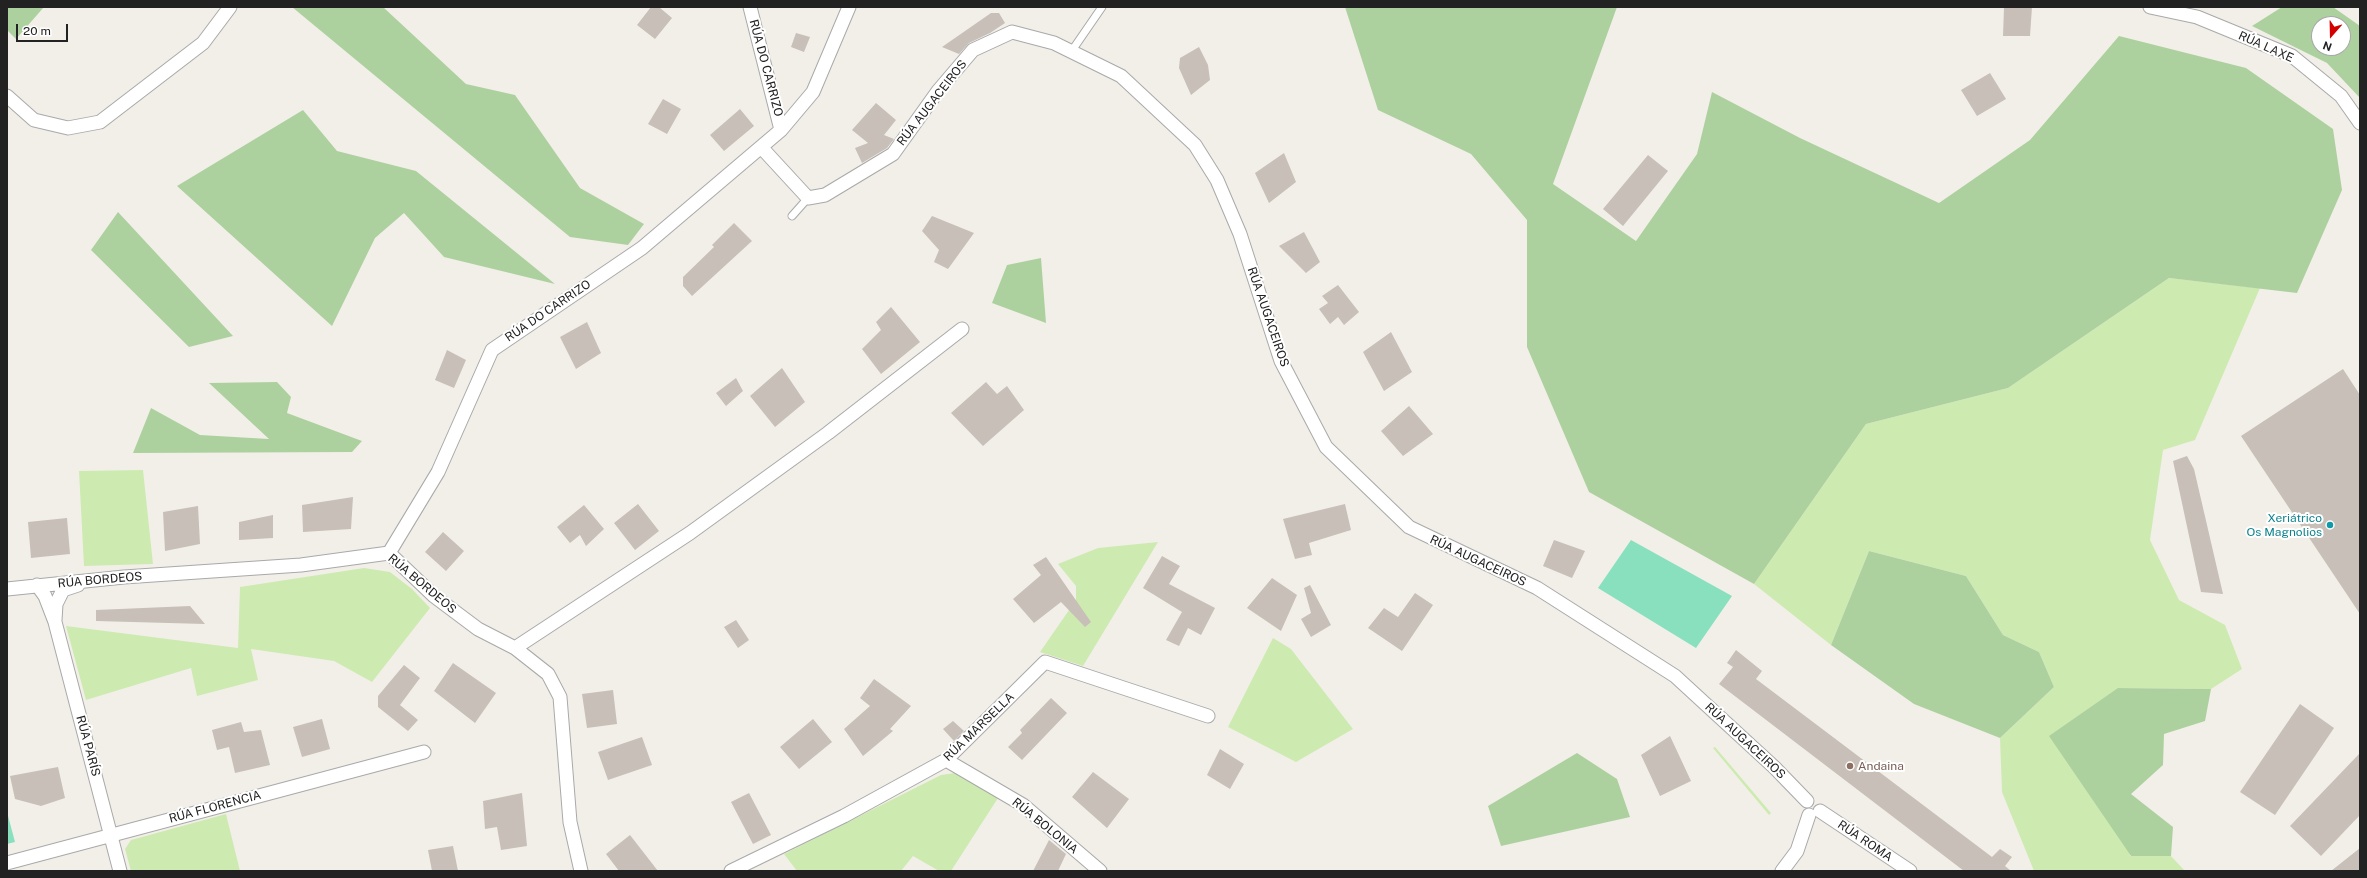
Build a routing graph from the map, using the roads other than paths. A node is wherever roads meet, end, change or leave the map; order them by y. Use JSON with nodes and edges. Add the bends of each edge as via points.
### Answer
{"nodes":[{"id":1,"x":230,"y":7,"type":"edge"},
{"id":2,"x":750,"y":7,"type":"edge"},
{"id":3,"x":849,"y":7,"type":"edge"},
{"id":4,"x":1102,"y":7,"type":"edge"},
{"id":5,"x":2150,"y":7,"type":"edge"},
{"id":6,"x":1071,"y":52,"type":"junction"},
{"id":7,"x":7,"y":96,"type":"edge"},
{"id":8,"x":2360,"y":123,"type":"edge"},
{"id":9,"x":781,"y":130,"type":"junction"},
{"id":10,"x":761,"y":147,"type":"junction"},
{"id":11,"x":808,"y":198,"type":"junction"},
{"id":12,"x":792,"y":216,"type":"dead end"},
{"id":13,"x":962,"y":329,"type":"dead end"},
{"id":14,"x":389,"y":553,"type":"junction"},
{"id":15,"x":91,"y":580,"type":"junction"},
{"id":16,"x":37,"y":585,"type":"junction"},
{"id":17,"x":7,"y":589,"type":"edge"},
{"id":18,"x":55,"y":622,"type":"junction"},
{"id":19,"x":515,"y":648,"type":"junction"},
{"id":20,"x":1208,"y":716,"type":"dead end"},
{"id":21,"x":424,"y":752,"type":"dead end"},
{"id":22,"x":946,"y":760,"type":"junction"},
{"id":23,"x":1815,"y":813,"type":"junction"},
{"id":24,"x":111,"y":834,"type":"junction"},
{"id":25,"x":7,"y":863,"type":"edge"},
{"id":26,"x":120,"y":871,"type":"edge"},
{"id":27,"x":581,"y":871,"type":"edge"},
{"id":28,"x":731,"y":871,"type":"edge"},
{"id":29,"x":1100,"y":871,"type":"edge"},
{"id":30,"x":1782,"y":871,"type":"edge"},
{"id":31,"x":1910,"y":871,"type":"edge"}],
"edges":[{"from":1,"to":7,"type":"street","via":[[203,43],[100,122],[68,128],[34,120]]},
{"from":2,"to":9,"type":"street","name":"RÚA DO CARRIZO"},
{"from":3,"to":9,"type":"street","name":"RÚA DO CARRIZO","via":[[813,92]]},
{"from":4,"to":6,"type":"lane"},
{"from":5,"to":8,"type":"street","name":"RÚA LAXE","via":[[2197,17],[2292,56],[2341,96]]},
{"from":6,"to":11,"type":"street","name":"RÚA AUGACEIROS","via":[[1054,43],[1012,32],[973,50],[938,90],[892,154],[825,195]]},
{"from":6,"to":23,"type":"street","name":"RÚA AUGACEIROS","via":[[1121,76],[1195,145],[1217,180],[1240,234],[1281,361],[1326,447],[1409,528],[1537,588],[1675,676],[1807,801],[1804,809]]},
{"from":9,"to":10,"type":"street","name":"RÚA DO CARRIZO"},
{"from":10,"to":11,"type":"street"},
{"from":10,"to":14,"type":"street","name":"RÚA DO CARRIZO","via":[[642,248],[492,350],[438,472]]},
{"from":11,"to":12,"type":"lane"},
{"from":13,"to":19,"type":"street","via":[[828,433],[690,533]]},
{"from":14,"to":15,"type":"street","name":"RÚA BORDEOS","via":[[301,566]]},
{"from":14,"to":19,"type":"street","name":"RÚA BORDEOS","via":[[434,596],[478,630]]},
{"from":15,"to":16,"type":"street","name":"RÚA BORDEOS"},
{"from":15,"to":18,"type":"street","name":"RÚA PARÍS","via":[[63,590],[56,604]]},
{"from":16,"to":17,"type":"street","name":"RÚA BORDEOS"},
{"from":16,"to":18,"type":"street","name":"RÚA PARÍS","via":[[45,596]]},
{"from":18,"to":24,"type":"street","name":"RÚA PARÍS"},
{"from":19,"to":27,"type":"street","name":"RÚA BORDEOS","via":[[548,674],[560,698],[570,822]]},
{"from":20,"to":22,"type":"street","name":"RÚA MARSELLA","via":[[1045,662]]},
{"from":21,"to":24,"type":"street","name":"RÚA FLORENCIA"},
{"from":22,"to":28,"type":"street","name":"RÚA MARSELLA","via":[[844,816]]},
{"from":22,"to":29,"type":"street","name":"RÚA BOLONIA","via":[[1023,806]]},
{"from":23,"to":30,"type":"street","via":[[1797,851]]},
{"from":23,"to":31,"type":"street","name":"RÚA ROMA"},
{"from":24,"to":25,"type":"street","name":"RÚA FLORENCIA"},
{"from":24,"to":26,"type":"street","name":"RÚA PARÍS"}]}
